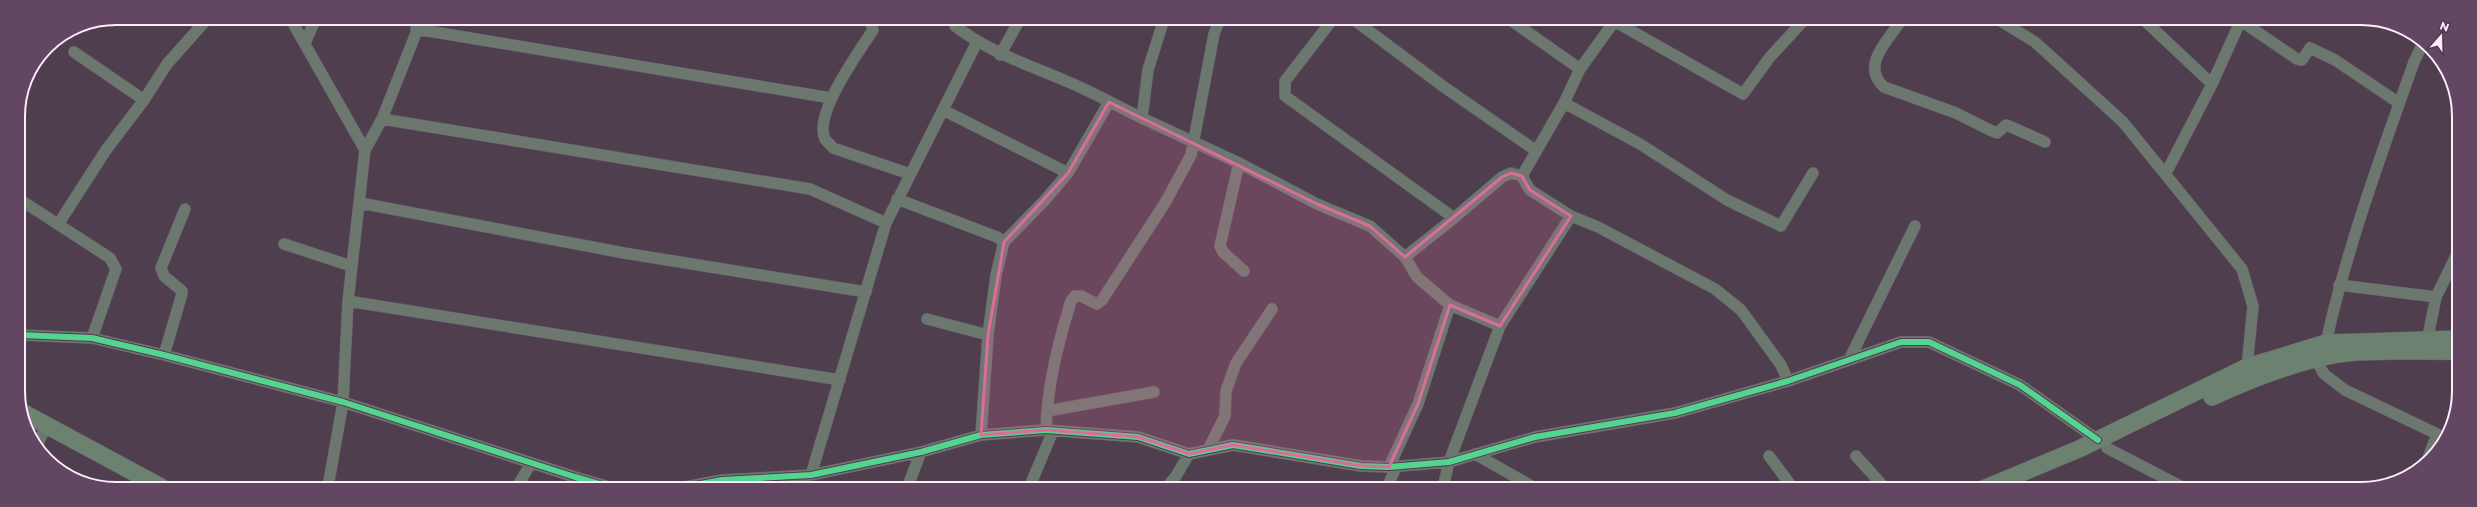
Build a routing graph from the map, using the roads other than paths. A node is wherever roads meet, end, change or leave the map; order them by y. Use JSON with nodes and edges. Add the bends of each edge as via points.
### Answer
{"nodes":[{"id":1,"x":202,"y":25,"type":"edge"},
{"id":2,"x":294,"y":25,"type":"edge"},
{"id":3,"x":313,"y":25,"type":"edge"},
{"id":4,"x":418,"y":25,"type":"edge"},
{"id":5,"x":872,"y":25,"type":"edge"},
{"id":6,"x":1017,"y":25,"type":"edge"},
{"id":7,"x":1162,"y":25,"type":"edge"},
{"id":8,"x":1218,"y":25,"type":"edge"},
{"id":9,"x":1328,"y":25,"type":"edge"},
{"id":10,"x":1361,"y":25,"type":"edge"},
{"id":11,"x":1518,"y":25,"type":"edge"},
{"id":12,"x":1611,"y":25,"type":"edge"},
{"id":13,"x":1624,"y":25,"type":"edge"},
{"id":14,"x":1799,"y":25,"type":"edge"},
{"id":15,"x":1898,"y":25,"type":"edge"},
{"id":16,"x":2007,"y":25,"type":"edge"},
{"id":17,"x":2149,"y":25,"type":"edge"},
{"id":18,"x":2239,"y":25,"type":"edge"},
{"id":19,"x":2248,"y":25,"type":"edge"},
{"id":20,"x":954,"y":26,"type":"dead end"},
{"id":21,"x":416,"y":29,"type":"junction"},
{"id":22,"x":977,"y":42,"type":"junction"},
{"id":23,"x":305,"y":43,"type":"junction"},
{"id":24,"x":2421,"y":48,"type":"edge"},
{"id":25,"x":74,"y":52,"type":"dead end"},
{"id":26,"x":1000,"y":55,"type":"junction"},
{"id":27,"x":1580,"y":69,"type":"junction"},
{"id":28,"x":2212,"y":84,"type":"junction"},
{"id":29,"x":831,"y":98,"type":"junction"},
{"id":30,"x":144,"y":100,"type":"junction"},
{"id":31,"x":1109,"y":102,"type":"junction"},
{"id":32,"x":1564,"y":103,"type":"junction"},
{"id":33,"x":2399,"y":104,"type":"junction"},
{"id":34,"x":943,"y":110,"type":"junction"},
{"id":35,"x":1142,"y":118,"type":"junction"},
{"id":36,"x":382,"y":119,"type":"junction"},
{"id":37,"x":1194,"y":142,"type":"junction"},
{"id":38,"x":2045,"y":142,"type":"dead end"},
{"id":39,"x":365,"y":150,"type":"junction"},
{"id":40,"x":1535,"y":150,"type":"junction"},
{"id":41,"x":1239,"y":163,"type":"junction"},
{"id":42,"x":1813,"y":172,"type":"dead end"},
{"id":43,"x":1068,"y":173,"type":"junction"},
{"id":44,"x":2166,"y":173,"type":"junction"},
{"id":45,"x":910,"y":174,"type":"junction"},
{"id":46,"x":1522,"y":176,"type":"junction"},
{"id":47,"x":897,"y":199,"type":"junction"},
{"id":48,"x":25,"y":203,"type":"edge"},
{"id":49,"x":360,"y":203,"type":"junction"},
{"id":50,"x":184,"y":209,"type":"dead end"},
{"id":51,"x":1571,"y":216,"type":"junction"},
{"id":52,"x":1454,"y":218,"type":"junction"},
{"id":53,"x":59,"y":223,"type":"junction"},
{"id":54,"x":886,"y":223,"type":"junction"},
{"id":55,"x":1915,"y":226,"type":"dead end"},
{"id":56,"x":1004,"y":242,"type":"junction"},
{"id":57,"x":284,"y":244,"type":"dead end"},
{"id":58,"x":1405,"y":257,"type":"junction"},
{"id":59,"x":2452,"y":264,"type":"edge"},
{"id":60,"x":351,"y":266,"type":"junction"},
{"id":61,"x":1244,"y":271,"type":"dead end"},
{"id":62,"x":2339,"y":284,"type":"junction"},
{"id":63,"x":866,"y":292,"type":"junction"},
{"id":64,"x":2436,"y":297,"type":"junction"},
{"id":65,"x":348,"y":301,"type":"junction"},
{"id":66,"x":1450,"y":305,"type":"junction"},
{"id":67,"x":1272,"y":309,"type":"dead end"},
{"id":68,"x":927,"y":318,"type":"dead end"},
{"id":69,"x":1500,"y":326,"type":"junction"},
{"id":70,"x":25,"y":335,"type":"edge"},
{"id":71,"x":988,"y":335,"type":"junction"},
{"id":72,"x":92,"y":338,"type":"junction"},
{"id":73,"x":2452,"y":340,"type":"edge"},
{"id":74,"x":2326,"y":343,"type":"junction"},
{"id":75,"x":2426,"y":346,"type":"junction"},
{"id":76,"x":2452,"y":351,"type":"edge"},
{"id":77,"x":164,"y":355,"type":"junction"},
{"id":78,"x":1849,"y":360,"type":"junction"},
{"id":79,"x":2316,"y":360,"type":"junction"},
{"id":80,"x":2246,"y":367,"type":"junction"},
{"id":81,"x":840,"y":380,"type":"junction"},
{"id":82,"x":1788,"y":381,"type":"junction"},
{"id":83,"x":1154,"y":392,"type":"dead end"},
{"id":84,"x":344,"y":402,"type":"junction"},
{"id":85,"x":1047,"y":411,"type":"junction"},
{"id":86,"x":29,"y":416,"type":"edge"},
{"id":87,"x":1050,"y":430,"type":"junction"},
{"id":88,"x":981,"y":435,"type":"junction"},
{"id":89,"x":40,"y":438,"type":"edge"},
{"id":90,"x":2103,"y":444,"type":"junction"},
{"id":91,"x":2432,"y":447,"type":"edge"},
{"id":92,"x":1208,"y":450,"type":"junction"},
{"id":93,"x":921,"y":452,"type":"junction"},
{"id":94,"x":1189,"y":454,"type":"junction"},
{"id":95,"x":1475,"y":454,"type":"junction"},
{"id":96,"x":1769,"y":456,"type":"dead end"},
{"id":97,"x":1856,"y":456,"type":"dead end"},
{"id":98,"x":1449,"y":462,"type":"junction"},
{"id":99,"x":531,"y":463,"type":"junction"},
{"id":100,"x":1392,"y":467,"type":"junction"},
{"id":101,"x":811,"y":475,"type":"junction"},
{"id":102,"x":132,"y":482,"type":"edge"},
{"id":103,"x":152,"y":482,"type":"edge"},
{"id":104,"x":329,"y":482,"type":"edge"},
{"id":105,"x":520,"y":482,"type":"edge"},
{"id":106,"x":572,"y":482,"type":"edge"},
{"id":107,"x":712,"y":482,"type":"edge"},
{"id":108,"x":909,"y":482,"type":"edge"},
{"id":109,"x":1031,"y":482,"type":"edge"},
{"id":110,"x":1171,"y":482,"type":"edge"},
{"id":111,"x":1389,"y":482,"type":"edge"},
{"id":112,"x":1444,"y":482,"type":"edge"},
{"id":113,"x":1524,"y":482,"type":"edge"},
{"id":114,"x":1788,"y":482,"type":"edge"},
{"id":115,"x":1880,"y":482,"type":"edge"},
{"id":116,"x":2002,"y":482,"type":"edge"},
{"id":117,"x":2024,"y":482,"type":"edge"},
{"id":118,"x":2173,"y":482,"type":"edge"}],
"edges":[{"from":1,"to":30,"type":"street","via":[[167,64]]},
{"from":2,"to":23,"type":"street"},
{"from":3,"to":23,"type":"street"},
{"from":4,"to":21,"type":"street"},
{"from":5,"to":29,"type":"street","via":[[873,30]]},
{"from":6,"to":26,"type":"street"},
{"from":7,"to":35,"type":"street","via":[[1148,70]]},
{"from":8,"to":37,"type":"street"},
{"from":9,"to":52,"type":"street","via":[[1285,81],[1285,96]]},
{"from":10,"to":40,"type":"street"},
{"from":11,"to":27,"type":"street"},
{"from":12,"to":27,"type":"street"},
{"from":13,"to":14,"type":"street","via":[[1743,94],[1770,57]]},
{"from":15,"to":38,"type":"street","via":[[1876,57],[1873,69],[1875,79],[1884,87],[1956,113],[1997,133],[2006,125]]},
{"from":16,"to":44,"type":"street","via":[[2035,42],[2123,122]]},
{"from":17,"to":28,"type":"street"},
{"from":18,"to":28,"type":"street"},
{"from":19,"to":33,"type":"street","via":[[2297,59],[2302,60],[2310,48],[2335,60]]},
{"from":20,"to":22,"type":"street"},
{"from":21,"to":29,"type":"street"},
{"from":21,"to":36,"type":"street"},
{"from":22,"to":26,"type":"street"},
{"from":22,"to":34,"type":"street"},
{"from":23,"to":39,"type":"street"},
{"from":24,"to":33,"type":"street"},
{"from":25,"to":30,"type":"street"},
{"from":26,"to":31,"type":"street","via":[[1074,84]]},
{"from":27,"to":32,"type":"street"},
{"from":28,"to":44,"type":"street"},
{"from":29,"to":45,"type":"street","via":[[823,129],[825,139],[834,148]]},
{"from":30,"to":53,"type":"street","via":[[106,150]]},
{"from":31,"to":35,"type":"street"},
{"from":31,"to":43,"type":"street"},
{"from":32,"to":40,"type":"street"},
{"from":32,"to":42,"type":"street","via":[[1640,144],[1727,200],[1780,226]]},
{"from":33,"to":62,"type":"street","via":[[2363,205]]},
{"from":34,"to":43,"type":"street"},
{"from":34,"to":45,"type":"street"},
{"from":35,"to":37,"type":"street"},
{"from":36,"to":39,"type":"street"},
{"from":36,"to":54,"type":"street","via":[[810,189]]},
{"from":37,"to":41,"type":"street"},
{"from":37,"to":85,"type":"street","via":[[1191,155],[1165,203],[1102,300],[1097,304],[1081,296],[1075,296],[1072,301],[1056,351]]},
{"from":39,"to":49,"type":"street"},
{"from":40,"to":46,"type":"street"},
{"from":41,"to":58,"type":"street","via":[[1317,204],[1370,226]]},
{"from":41,"to":61,"type":"street","via":[[1220,246]]},
{"from":43,"to":56,"type":"street"},
{"from":44,"to":80,"type":"street","via":[[2242,269],[2253,306]]},
{"from":45,"to":47,"type":"street"},
{"from":46,"to":51,"type":"street","via":[[1530,190]]},
{"from":46,"to":52,"type":"street","via":[[1511,173],[1502,177]]},
{"from":47,"to":54,"type":"street"},
{"from":47,"to":56,"type":"street","via":[[997,237]]},
{"from":48,"to":53,"type":"street"},
{"from":49,"to":60,"type":"street"},
{"from":49,"to":63,"type":"street","via":[[624,253]]},
{"from":50,"to":77,"type":"street","via":[[161,268],[164,276],[182,290]]},
{"from":51,"to":69,"type":"street"},
{"from":51,"to":82,"type":"street","via":[[1604,230],[1715,289],[1741,310],[1781,365]]},
{"from":52,"to":58,"type":"street"},
{"from":53,"to":72,"type":"street","via":[[116,264]]},
{"from":54,"to":63,"type":"street"},
{"from":55,"to":78,"type":"street"},
{"from":56,"to":71,"type":"street","via":[[996,275]]},
{"from":57,"to":60,"type":"street"},
{"from":58,"to":66,"type":"street","via":[[1417,277]]},
{"from":59,"to":64,"type":"street"},
{"from":60,"to":65,"type":"street"},
{"from":62,"to":64,"type":"street"},
{"from":62,"to":74,"type":"street"},
{"from":63,"to":81,"type":"street"},
{"from":64,"to":75,"type":"street"},
{"from":65,"to":81,"type":"street"},
{"from":65,"to":84,"type":"street"},
{"from":66,"to":69,"type":"street"},
{"from":66,"to":100,"type":"street","via":[[1418,404]]},
{"from":67,"to":92,"type":"street","via":[[1236,363],[1226,391],[1225,416]]},
{"from":68,"to":71,"type":"street"},
{"from":69,"to":98,"type":"street"},
{"from":70,"to":72,"type":"street"},
{"from":71,"to":88,"type":"street"},
{"from":72,"to":77,"type":"street"},
{"from":73,"to":75,"type":"main road"},
{"from":74,"to":75,"type":"main road"},
{"from":74,"to":80,"type":"main road"},
{"from":75,"to":76,"type":"main road"},
{"from":75,"to":79,"type":"main road","via":[[2339,354]]},
{"from":77,"to":84,"type":"street"},
{"from":78,"to":82,"type":"street"},
{"from":78,"to":90,"type":"street","via":[[1901,342],[1929,342],[2020,385]]},
{"from":79,"to":90,"type":"main road","via":[[2254,377]]},
{"from":79,"to":91,"type":"street","via":[[2324,374],[2345,390],[2437,434]]},
{"from":80,"to":90,"type":"main road"},
{"from":81,"to":101,"type":"street"},
{"from":82,"to":95,"type":"street","via":[[1675,413],[1535,437]]},
{"from":83,"to":85,"type":"street"},
{"from":84,"to":99,"type":"street"},
{"from":84,"to":104,"type":"street"},
{"from":85,"to":87,"type":"street"},
{"from":86,"to":103,"type":"main road"},
{"from":87,"to":88,"type":"street"},
{"from":87,"to":94,"type":"street","via":[[1138,437]]},
{"from":87,"to":109,"type":"street"},
{"from":88,"to":93,"type":"street"},
{"from":89,"to":102,"type":"main road"},
{"from":90,"to":116,"type":"main road"},
{"from":90,"to":117,"type":"main road"},
{"from":90,"to":118,"type":"street"},
{"from":92,"to":94,"type":"street"},
{"from":92,"to":100,"type":"street","via":[[1233,444],[1361,466]]},
{"from":93,"to":101,"type":"street"},
{"from":93,"to":108,"type":"street"},
{"from":94,"to":110,"type":"street"},
{"from":95,"to":98,"type":"street"},
{"from":95,"to":113,"type":"street"},
{"from":96,"to":114,"type":"street"},
{"from":97,"to":115,"type":"street"},
{"from":98,"to":100,"type":"street"},
{"from":98,"to":112,"type":"street"},
{"from":99,"to":105,"type":"street"},
{"from":99,"to":106,"type":"street"},
{"from":100,"to":111,"type":"street"},
{"from":101,"to":107,"type":"street"}]}
